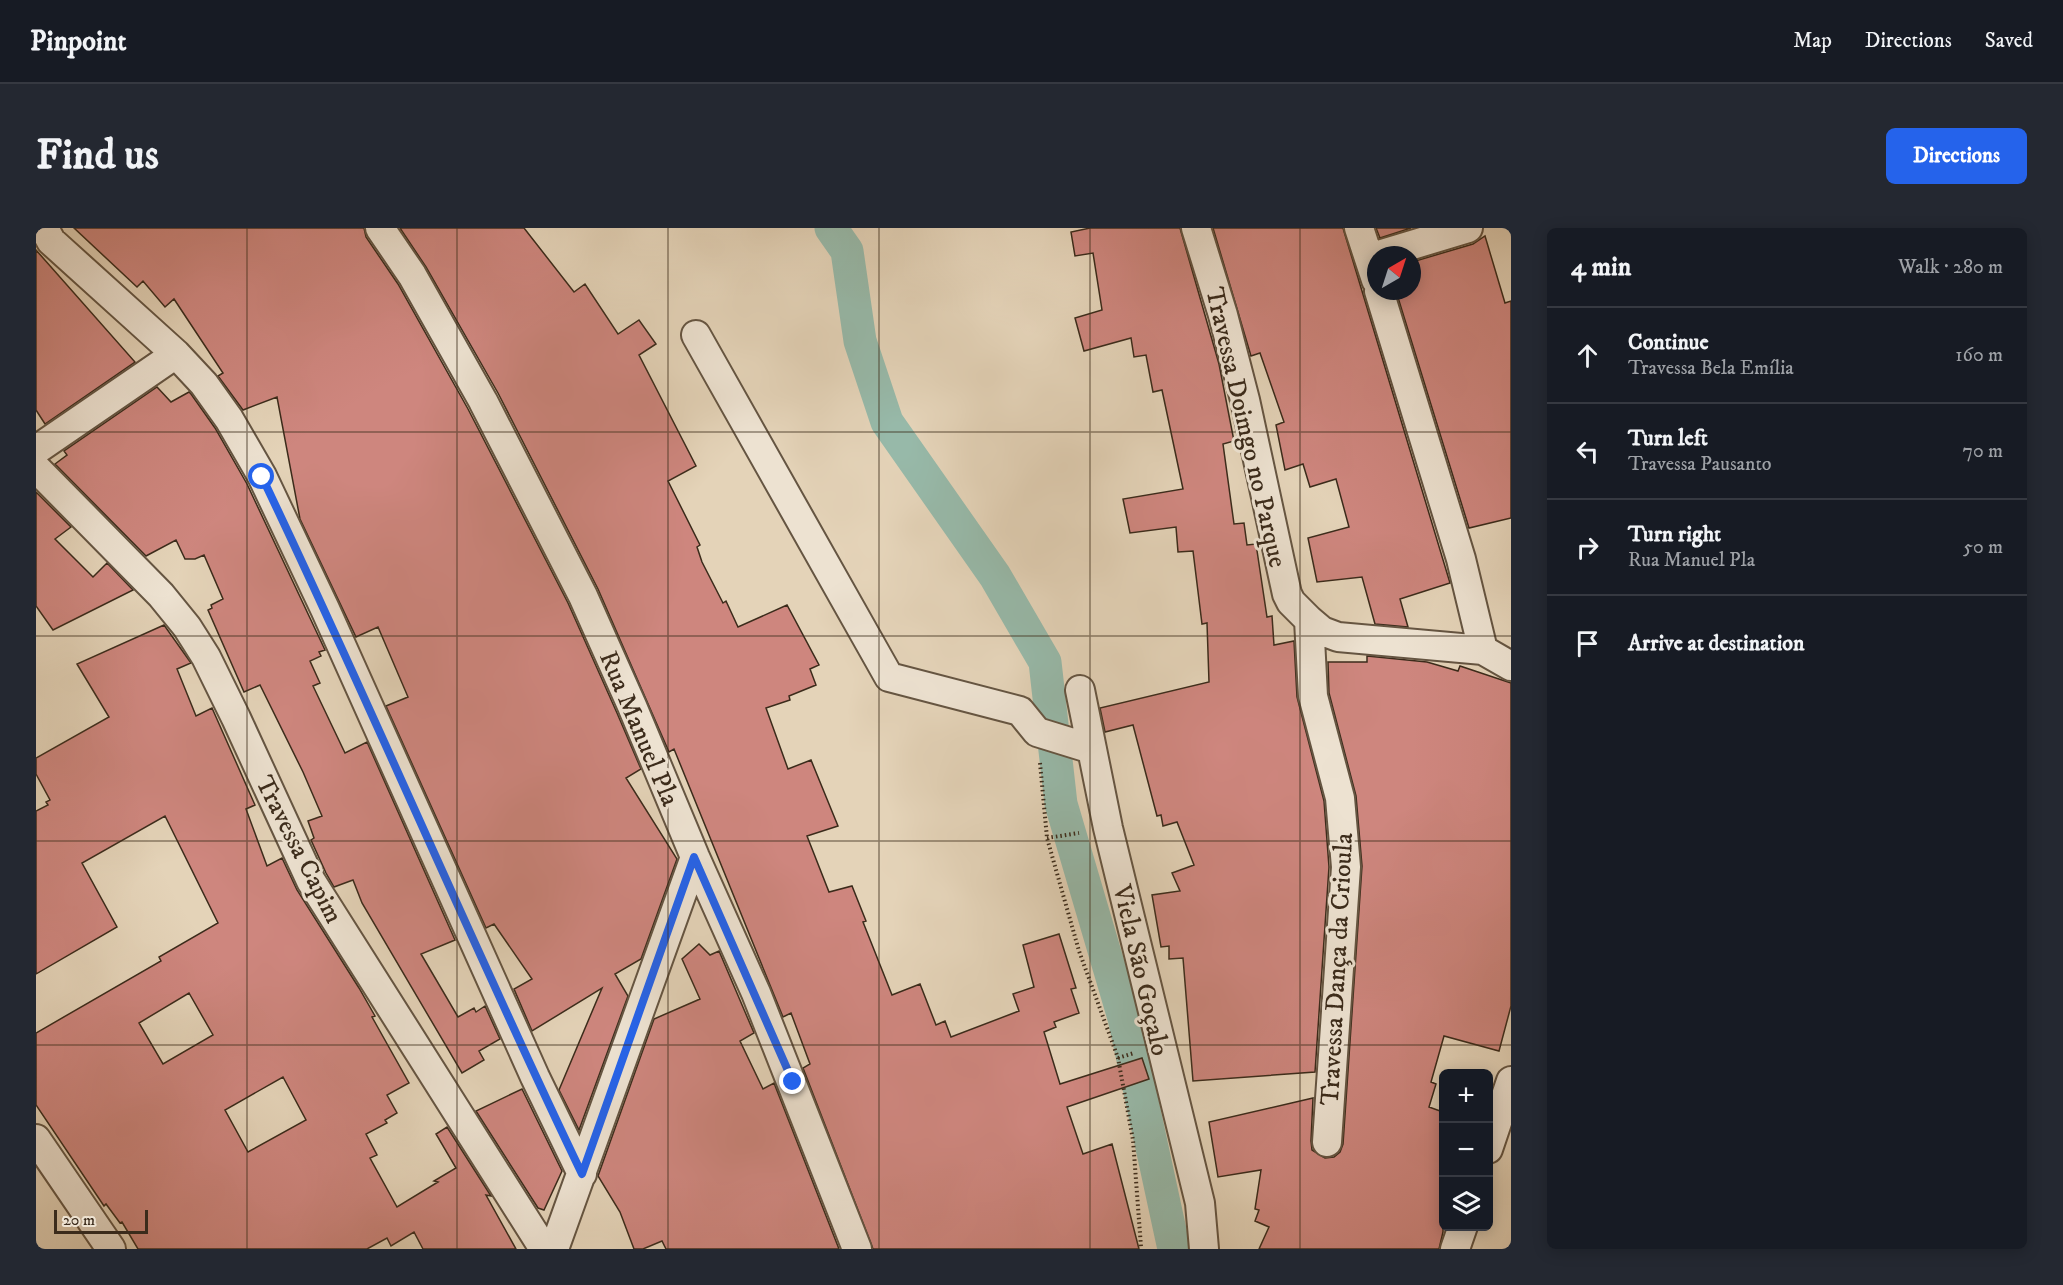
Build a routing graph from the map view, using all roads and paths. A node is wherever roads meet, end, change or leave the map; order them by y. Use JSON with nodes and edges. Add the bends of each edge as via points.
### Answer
{"nodes":[{"id":1,"x":44,"y":228,"type":"edge"},
{"id":2,"x":380,"y":228,"type":"edge"},
{"id":3,"x":1196,"y":228,"type":"edge"},
{"id":4,"x":1359,"y":228,"type":"edge"},
{"id":5,"x":1468,"y":228,"type":"edge"},
{"id":6,"x":1367,"y":246,"type":"edge"},
{"id":7,"x":1420,"y":246,"type":"edge"},
{"id":8,"x":1382,"y":300,"type":"edge"},
{"id":9,"x":696,"y":335,"type":"dead end"},
{"id":10,"x":176,"y":354,"type":"junction"},
{"id":11,"x":36,"y":450,"type":"edge"},
{"id":12,"x":36,"y":468,"type":"edge"},
{"id":13,"x":1309,"y":620,"type":"junction"},
{"id":14,"x":1483,"y":650,"type":"junction"},
{"id":15,"x":1511,"y":666,"type":"edge"},
{"id":16,"x":1080,"y":690,"type":"dead end"},
{"id":17,"x":1040,"y":733,"type":"junction"},
{"id":18,"x":1088,"y":748,"type":"junction"},
{"id":19,"x":1055,"y":837,"type":"dead end"},
{"id":20,"x":1047,"y":838,"type":"junction"},
{"id":21,"x":694,"y":857,"type":"junction"},
{"id":22,"x":1124,"y":1056,"type":"dead end"},
{"id":23,"x":1118,"y":1058,"type":"junction"},
{"id":24,"x":1511,"y":1081,"type":"edge"},
{"id":25,"x":1493,"y":1134,"type":"edge"},
{"id":26,"x":36,"y":1139,"type":"edge"},
{"id":27,"x":1327,"y":1142,"type":"dead end"},
{"id":28,"x":582,"y":1174,"type":"junction"},
{"id":29,"x":1462,"y":1231,"type":"edge"},
{"id":30,"x":1141,"y":1247,"type":"dead end"},
{"id":31,"x":111,"y":1249,"type":"edge"},
{"id":32,"x":544,"y":1249,"type":"edge"},
{"id":33,"x":555,"y":1249,"type":"edge"},
{"id":34,"x":857,"y":1249,"type":"edge"},
{"id":35,"x":1204,"y":1249,"type":"edge"},
{"id":36,"x":1455,"y":1249,"type":"edge"}],
"edges":[{"from":1,"to":10,"type":"street","via":[[51,241]]},
{"from":2,"to":21,"type":"street","name":"Rua Manuel Pla","via":[[412,275],[483,401],[583,596]]},
{"from":3,"to":13,"type":"street","name":"Travessa Doimgo no Parque","via":[[1245,400],[1287,594]]},
{"from":4,"to":6,"type":"street"},
{"from":5,"to":7,"type":"street"},
{"from":8,"to":14,"type":"street","via":[[1464,569]]},
{"from":9,"to":17,"type":"street","via":[[889,677],[1020,711]]},
{"from":10,"to":11,"type":"street"},
{"from":10,"to":28,"type":"street","via":[[217,401],[262,477],[326,609]]},
{"from":12,"to":32,"type":"street","name":"Travessa Capim","via":[[161,595],[193,637],[236,718],[311,882]]},
{"from":13,"to":14,"type":"street","name":"Travessa Doimgo no Parque","via":[[1322,631],[1355,640]]},
{"from":13,"to":27,"type":"street","name":"Travessa Dança da Crioula","via":[[1313,696],[1340,798],[1346,857]]},
{"from":14,"to":15,"type":"street"},
{"from":16,"to":18,"type":"street","name":"Viela São Goçalo"},
{"from":17,"to":18,"type":"street"},
{"from":17,"to":20,"type":"path"},
{"from":18,"to":35,"type":"street","name":"Viela São Goçalo","via":[[1200,1203]]},
{"from":19,"to":20,"type":"path"},
{"from":20,"to":23,"type":"path","via":[[1079,951]]},
{"from":21,"to":28,"type":"street"},
{"from":21,"to":34,"type":"street","name":"Rua Manuel Pla","via":[[761,1004]]},
{"from":22,"to":23,"type":"path"},
{"from":23,"to":30,"type":"path","via":[[1133,1140]]},
{"from":24,"to":25,"type":"street"},
{"from":26,"to":31,"type":"street"},
{"from":28,"to":33,"type":"street"},
{"from":29,"to":36,"type":"street"}]}
